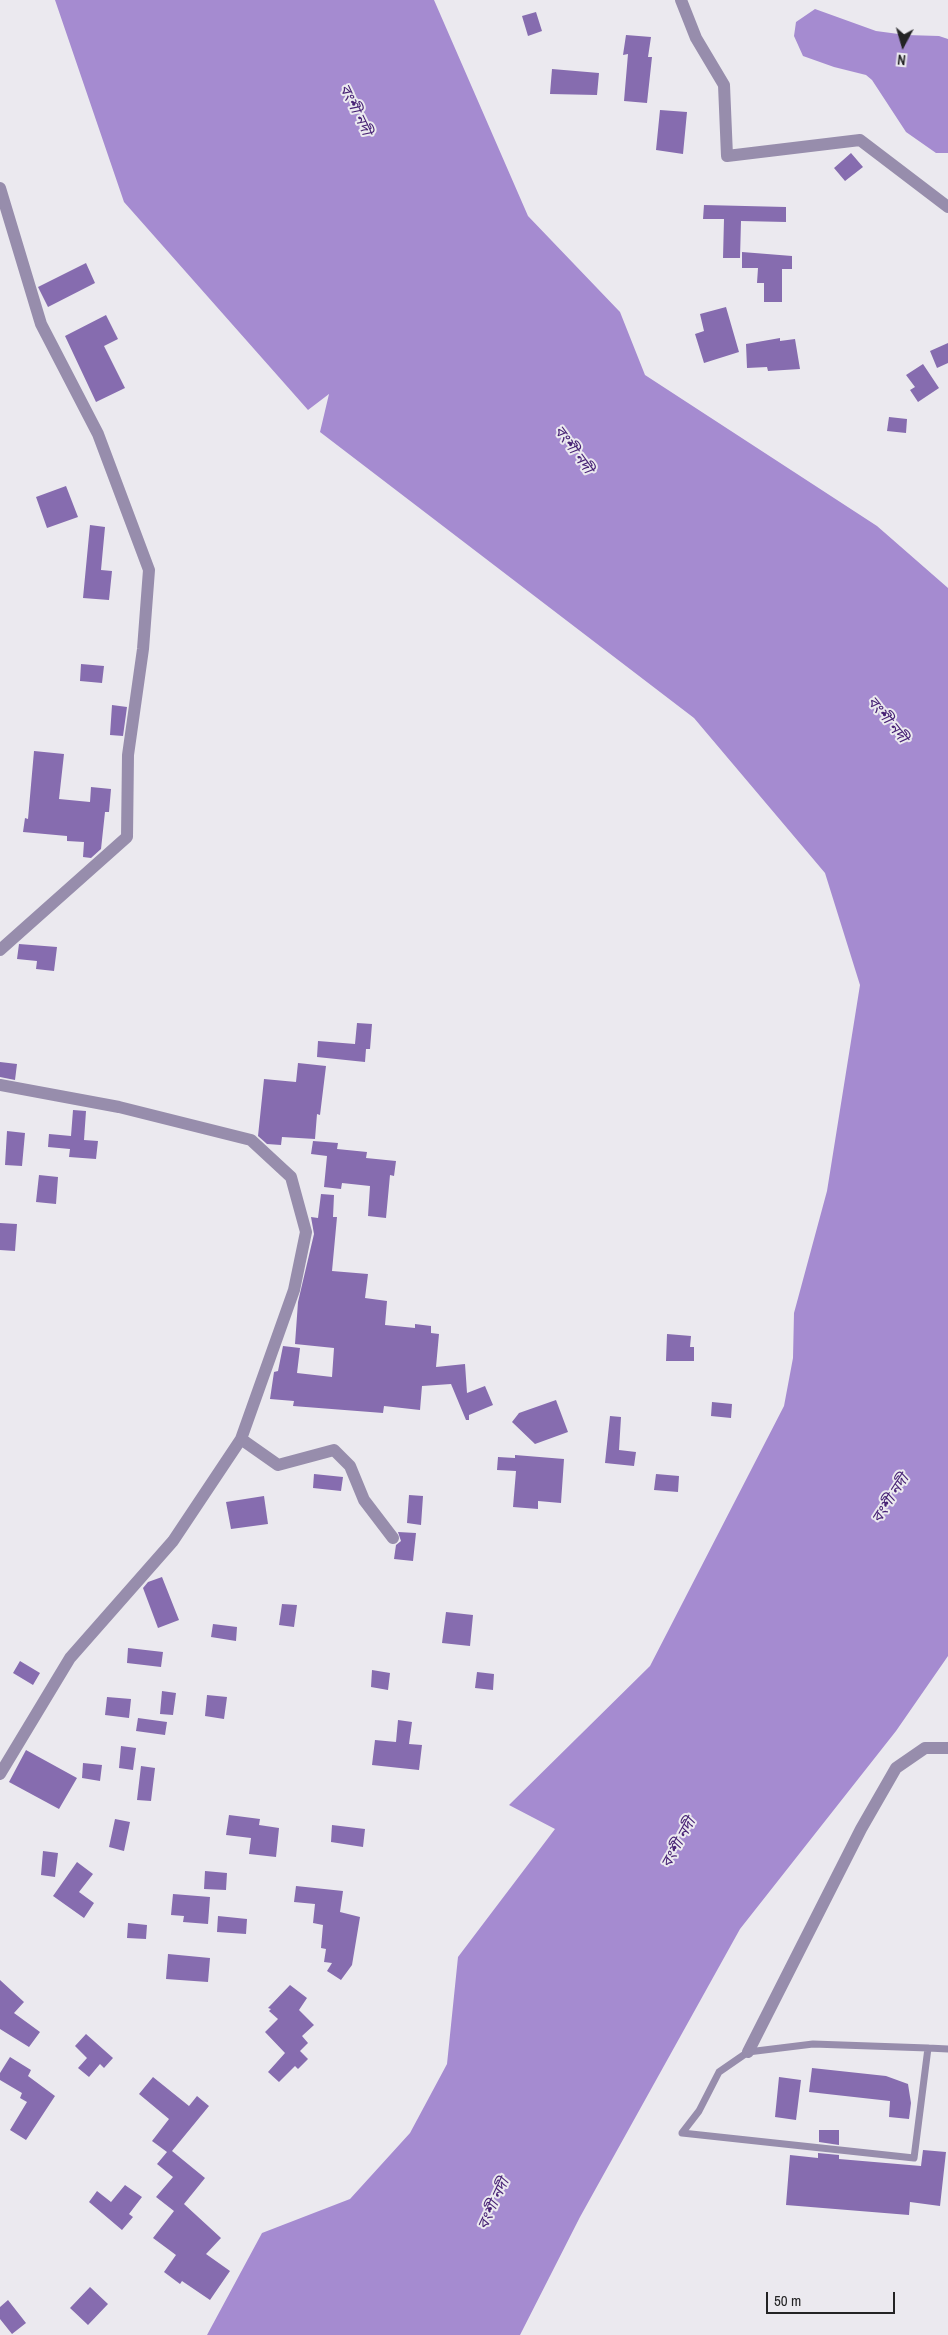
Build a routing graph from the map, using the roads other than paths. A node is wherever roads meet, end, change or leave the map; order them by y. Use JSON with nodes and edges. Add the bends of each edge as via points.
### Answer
{"nodes":[{"id":1,"x":681,"y":0,"type":"edge"},
{"id":2,"x":0,"y":188,"type":"edge"},
{"id":3,"x":948,"y":207,"type":"edge"},
{"id":4,"x":0,"y":950,"type":"edge"},
{"id":5,"x":0,"y":1085,"type":"edge"},
{"id":6,"x":241,"y":1439,"type":"junction"},
{"id":7,"x":393,"y":1538,"type":"dead end"},
{"id":8,"x":948,"y":1748,"type":"edge"},
{"id":9,"x":0,"y":1774,"type":"edge"},
{"id":10,"x":928,"y":2048,"type":"junction"},
{"id":11,"x":948,"y":2049,"type":"edge"},
{"id":12,"x":748,"y":2052,"type":"junction"}],
"edges":[{"from":1,"to":3,"type":"street","via":[[696,38],[724,85],[727,156],[860,140]]},
{"from":2,"to":4,"type":"street","via":[[41,324],[98,434],[149,570],[143,649],[128,755],[127,837]]},
{"from":5,"to":6,"type":"street","via":[[119,1107],[251,1140],[291,1177],[306,1232],[294,1290]]},
{"from":6,"to":7,"type":"street","via":[[278,1465],[334,1450],[350,1466],[364,1500]]},
{"from":6,"to":9,"type":"street","via":[[173,1541],[70,1658]]},
{"from":8,"to":12,"type":"street","via":[[925,1748],[896,1768],[861,1829]]},
{"from":10,"to":11,"type":"lane"},
{"from":10,"to":12,"type":"lane","via":[[813,2044]]},
{"from":10,"to":12,"type":"lane","via":[[914,2158],[682,2133],[699,2111],[719,2072]]}]}
